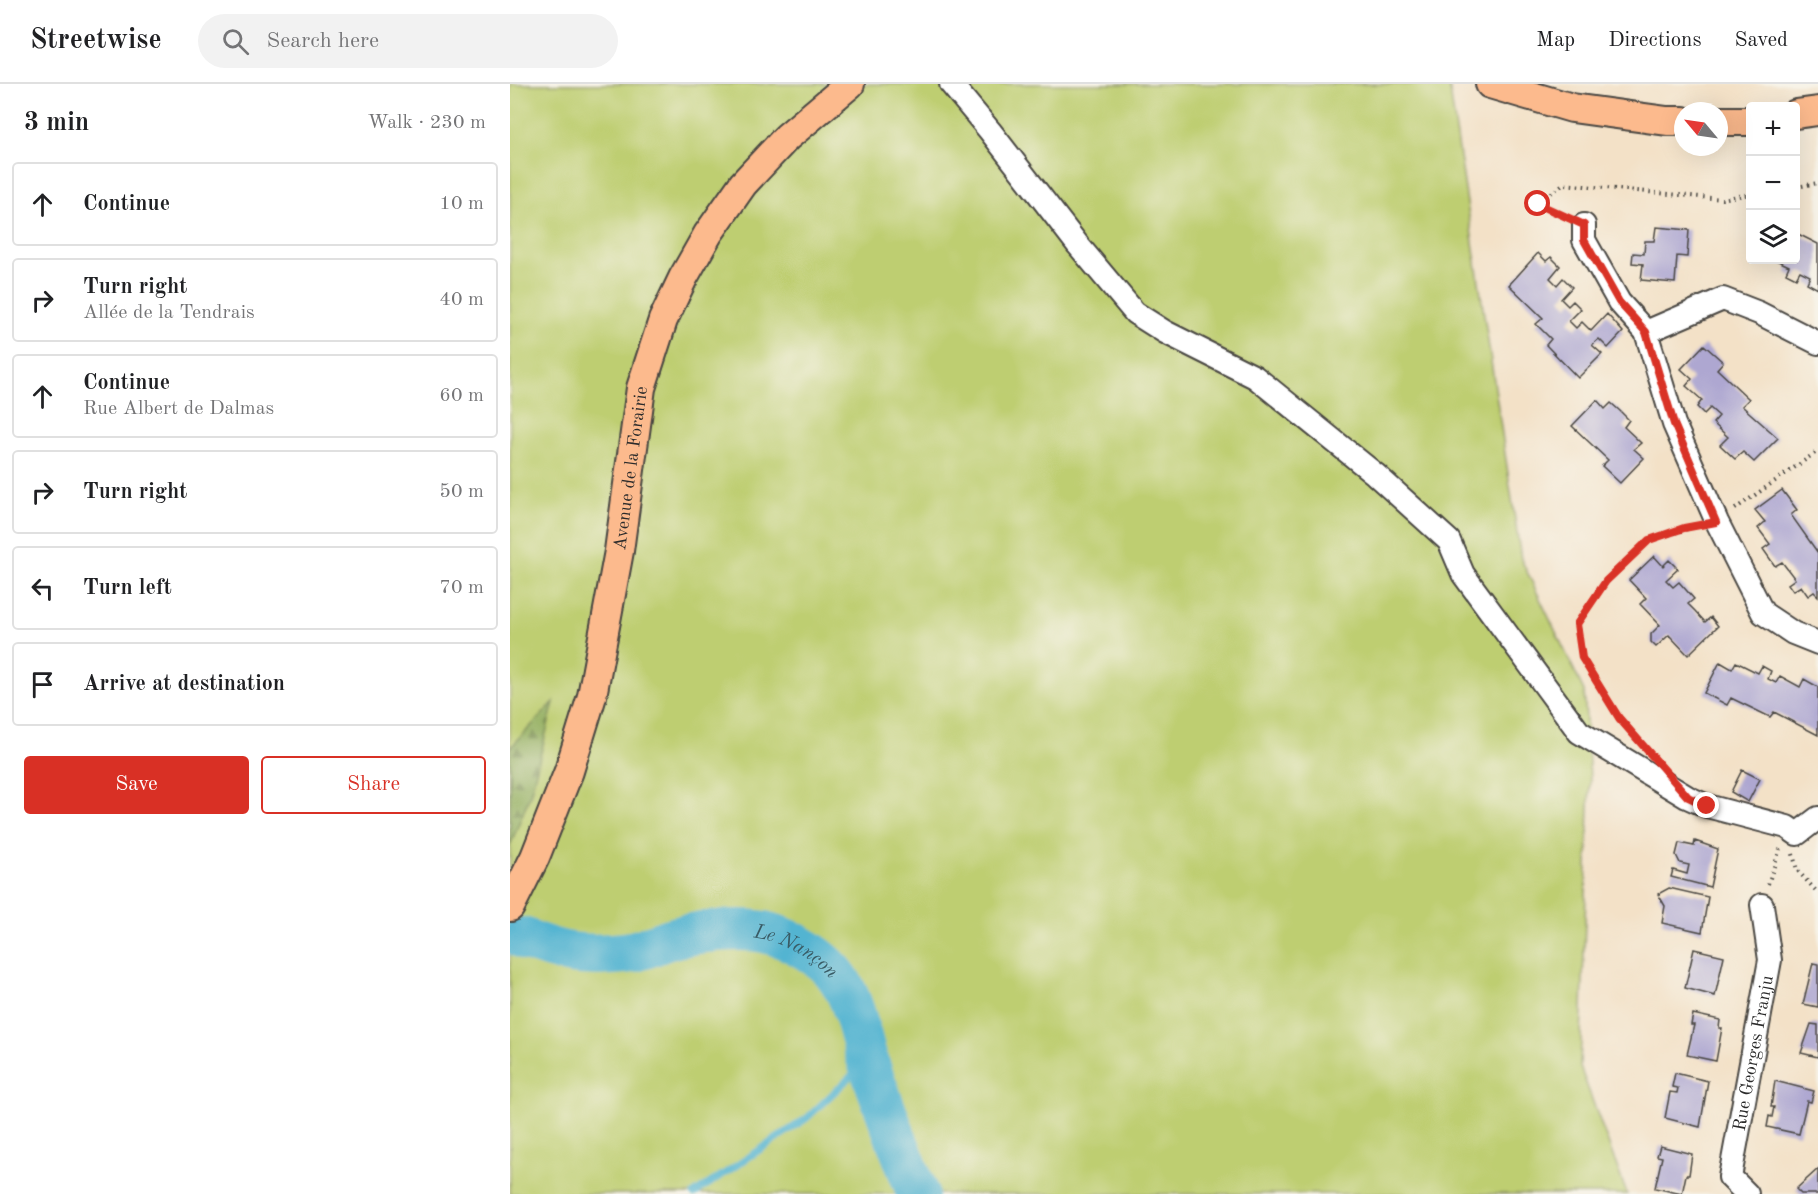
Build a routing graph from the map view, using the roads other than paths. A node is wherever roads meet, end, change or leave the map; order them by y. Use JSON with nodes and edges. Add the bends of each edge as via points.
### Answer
{"nodes":[{"id":1,"x":850,"y":84,"type":"edge"},
{"id":2,"x":951,"y":84,"type":"edge"},
{"id":3,"x":1490,"y":84,"type":"edge"},
{"id":4,"x":1818,"y":111,"type":"edge"},
{"id":5,"x":1800,"y":113,"type":"edge"},
{"id":6,"x":1674,"y":121,"type":"edge"},
{"id":7,"x":1728,"y":121,"type":"edge"},
{"id":8,"x":1746,"y":121,"type":"edge"},
{"id":9,"x":1584,"y":225,"type":"road end"},
{"id":10,"x":1646,"y":332,"type":"junction"},
{"id":11,"x":1818,"y":343,"type":"edge"},
{"id":12,"x":1818,"y":643,"type":"edge"},
{"id":13,"x":1818,"y":818,"type":"edge"},
{"id":14,"x":1762,"y":905,"type":"road end"},
{"id":15,"x":510,"y":907,"type":"edge"},
{"id":16,"x":1747,"y":1194,"type":"edge"}],
"edges":[{"from":1,"to":15,"type":"main road","name":"Avenue de la Forairie","via":[[787,137],[743,184],[708,234],[663,320],[641,388],[619,551],[592,696],[569,771],[535,857]]},
{"from":2,"to":13,"type":"street","via":[[1135,313],[1255,377],[1375,474],[1449,541],[1463,574],[1579,732],[1707,806],[1787,827],[1797,834]]},
{"from":3,"to":6,"type":"main road","via":[[1572,108]]},
{"from":4,"to":5,"type":"main road"},
{"from":7,"to":8,"type":"main road"},
{"from":9,"to":10,"type":"street","via":[[1584,240],[1619,302]]},
{"from":10,"to":11,"type":"street","via":[[1723,299]]},
{"from":10,"to":12,"type":"street","via":[[1674,424],[1716,522],[1763,613],[1793,633]]},
{"from":14,"to":16,"type":"street","name":"Rue Georges Franju","via":[[1770,960],[1731,1177]]}]}
